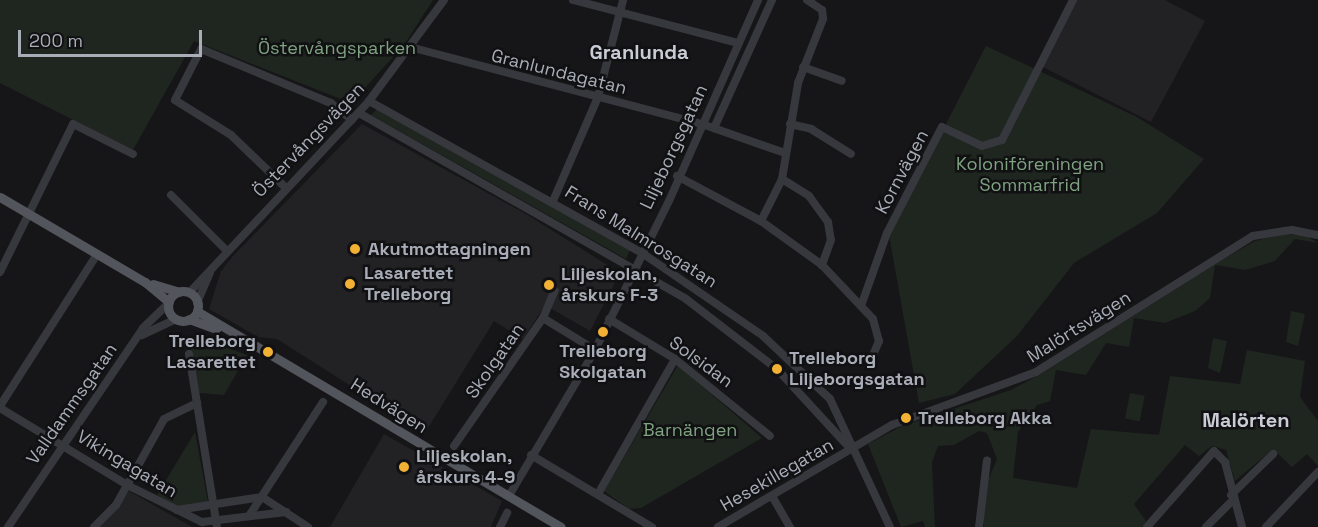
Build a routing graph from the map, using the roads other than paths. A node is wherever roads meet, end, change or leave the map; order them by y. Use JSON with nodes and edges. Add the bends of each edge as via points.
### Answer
{"nodes":[{"id":1,"x":444,"y":0,"type":"edge"},
{"id":2,"x":573,"y":0,"type":"edge"},
{"id":3,"x":623,"y":0,"type":"edge"},
{"id":4,"x":758,"y":0,"type":"edge"},
{"id":5,"x":772,"y":0,"type":"edge"},
{"id":6,"x":807,"y":0,"type":"edge"},
{"id":7,"x":1073,"y":0,"type":"edge"},
{"id":8,"x":620,"y":12,"type":"junction"},
{"id":9,"x":738,"y":43,"type":"junction"},
{"id":10,"x":410,"y":47,"type":"junction"},
{"id":11,"x":803,"y":67,"type":"junction"},
{"id":12,"x":842,"y":81,"type":"dead end"},
{"id":13,"x":598,"y":97,"type":"junction"},
{"id":14,"x":369,"y":101,"type":"junction"},
{"id":15,"x":359,"y":112,"type":"junction"},
{"id":16,"x":352,"y":120,"type":"junction"},
{"id":17,"x":702,"y":124,"type":"junction"},
{"id":18,"x":790,"y":124,"type":"junction"},
{"id":19,"x":714,"y":128,"type":"junction"},
{"id":20,"x":785,"y":153,"type":"junction"},
{"id":21,"x":133,"y":154,"type":"dead end"},
{"id":22,"x":851,"y":154,"type":"dead end"},
{"id":23,"x":676,"y":176,"type":"junction"},
{"id":24,"x":782,"y":179,"type":"junction"},
{"id":25,"x":285,"y":187,"type":"junction"},
{"id":26,"x":171,"y":195,"type":"dead end"},
{"id":27,"x":0,"y":197,"type":"edge"},
{"id":28,"x":553,"y":201,"type":"junction"},
{"id":29,"x":30,"y":216,"type":"junction"},
{"id":30,"x":760,"y":220,"type":"junction"},
{"id":31,"x":1318,"y":235,"type":"edge"},
{"id":32,"x":225,"y":249,"type":"junction"},
{"id":33,"x":642,"y":253,"type":"junction"},
{"id":34,"x":96,"y":256,"type":"junction"},
{"id":35,"x":822,"y":265,"type":"junction"},
{"id":36,"x":213,"y":267,"type":"junction"},
{"id":37,"x":634,"y":268,"type":"junction"},
{"id":38,"x":0,"y":272,"type":"edge"},
{"id":39,"x":145,"y":282,"type":"junction"},
{"id":40,"x":555,"y":290,"type":"dead end"},
{"id":41,"x":184,"y":292,"type":"junction"},
{"id":42,"x":169,"y":303,"type":"junction"},
{"id":43,"x":861,"y":306,"type":"junction"},
{"id":44,"x":197,"y":307,"type":"junction"},
{"id":45,"x":543,"y":318,"type":"junction"},
{"id":46,"x":176,"y":319,"type":"junction"},
{"id":47,"x":609,"y":319,"type":"junction"},
{"id":48,"x":189,"y":320,"type":"junction"},
{"id":49,"x":230,"y":334,"type":"junction"},
{"id":50,"x":132,"y":344,"type":"junction"},
{"id":51,"x":595,"y":350,"type":"junction"},
{"id":52,"x":189,"y":354,"type":"dead end"},
{"id":53,"x":675,"y":359,"type":"junction"},
{"id":54,"x":871,"y":360,"type":"dead end"},
{"id":55,"x":323,"y":402,"type":"dead end"},
{"id":56,"x":197,"y":403,"type":"junction"},
{"id":57,"x":0,"y":407,"type":"edge"},
{"id":58,"x":770,"y":436,"type":"dead end"},
{"id":59,"x":63,"y":444,"type":"junction"},
{"id":60,"x":454,"y":446,"type":"dead end"},
{"id":61,"x":851,"y":450,"type":"junction"},
{"id":62,"x":1273,"y":454,"type":"dead end"},
{"id":63,"x":531,"y":455,"type":"junction"},
{"id":64,"x":987,"y":459,"type":"dead end"},
{"id":65,"x":1318,"y":472,"type":"edge"},
{"id":66,"x":127,"y":485,"type":"junction"},
{"id":67,"x":510,"y":494,"type":"junction"},
{"id":68,"x":598,"y":494,"type":"junction"},
{"id":69,"x":772,"y":496,"type":"junction"},
{"id":70,"x":262,"y":497,"type":"junction"},
{"id":71,"x":1232,"y":498,"type":"junction"},
{"id":72,"x":213,"y":506,"type":"junction"},
{"id":73,"x":176,"y":511,"type":"junction"},
{"id":74,"x":286,"y":512,"type":"junction"},
{"id":75,"x":507,"y":513,"type":"dead end"},
{"id":76,"x":249,"y":516,"type":"junction"},
{"id":77,"x":216,"y":524,"type":"edge"},
{"id":78,"x":8,"y":527,"type":"edge"},
{"id":79,"x":94,"y":527,"type":"edge"},
{"id":80,"x":308,"y":527,"type":"edge"},
{"id":81,"x":500,"y":527,"type":"edge"},
{"id":82,"x":561,"y":527,"type":"edge"},
{"id":83,"x":652,"y":527,"type":"edge"},
{"id":84,"x":718,"y":527,"type":"edge"},
{"id":85,"x":790,"y":527,"type":"edge"},
{"id":86,"x":890,"y":527,"type":"edge"},
{"id":87,"x":979,"y":527,"type":"edge"},
{"id":88,"x":1147,"y":527,"type":"edge"},
{"id":89,"x":1206,"y":527,"type":"edge"},
{"id":90,"x":1242,"y":527,"type":"edge"},
{"id":91,"x":1266,"y":527,"type":"edge"}],
"edges":[{"from":1,"to":10,"type":"street","name":"Östervångsvägen"},
{"from":2,"to":8,"type":"street"},
{"from":3,"to":8,"type":"street"},
{"from":4,"to":9,"type":"street","name":"Liljeborgsgatan"},
{"from":5,"to":19,"type":"street","name":"Liljeborgsgatan"},
{"from":6,"to":11,"type":"street","via":[[822,10],[823,19]]},
{"from":7,"to":43,"type":"street","name":"Kornvägen","via":[[1002,140],[982,146],[942,127],[887,233]]},
{"from":8,"to":9,"type":"street"},
{"from":8,"to":13,"type":"street"},
{"from":9,"to":17,"type":"street","name":"Liljeborgsgatan"},
{"from":10,"to":13,"type":"street","name":"Granlundagatan"},
{"from":10,"to":14,"type":"street","name":"Östervångsvägen"},
{"from":11,"to":12,"type":"street"},
{"from":11,"to":18,"type":"street"},
{"from":13,"to":17,"type":"street","name":"Granlundagatan"},
{"from":13,"to":28,"type":"street"},
{"from":14,"to":15,"type":"street","name":"Östervångsvägen"},
{"from":14,"to":28,"type":"street","name":"Frans Malmrosgatan"},
{"from":15,"to":16,"type":"street","name":"Östervångsvägen"},
{"from":15,"to":37,"type":"street","name":"Frans Malmrosgatan"},
{"from":16,"to":25,"type":"street","name":"Östervångsvägen"},
{"from":16,"to":25,"type":"street","via":[[332,103],[254,75],[203,48],[175,100],[231,135]]},
{"from":17,"to":19,"type":"street","name":"Granlundagatan"},
{"from":17,"to":23,"type":"street","name":"Liljeborgsgatan"},
{"from":18,"to":20,"type":"street"},
{"from":18,"to":22,"type":"street","via":[[811,129]]},
{"from":19,"to":20,"type":"street","name":"Granlundagatan"},
{"from":20,"to":24,"type":"street"},
{"from":21,"to":29,"type":"street","via":[[73,124]]},
{"from":23,"to":30,"type":"street"},
{"from":23,"to":33,"type":"street","name":"Liljeborgsgatan"},
{"from":24,"to":30,"type":"street"},
{"from":24,"to":35,"type":"street","via":[[809,196],[828,222],[831,240]]},
{"from":25,"to":32,"type":"street","name":"Östervångsvägen"},
{"from":26,"to":32,"type":"street"},
{"from":27,"to":29,"type":"main road"},
{"from":28,"to":33,"type":"street","name":"Frans Malmrosgatan"},
{"from":29,"to":34,"type":"main road"},
{"from":29,"to":38,"type":"street"},
{"from":30,"to":35,"type":"street"},
{"from":31,"to":61,"type":"street","name":"Malörtsvägen","via":[[1292,230],[1253,236],[1036,372],[906,418]]},
{"from":32,"to":36,"type":"street","name":"Östervångsvägen"},
{"from":33,"to":37,"type":"street","name":"Liljeborgsgatan"},
{"from":33,"to":61,"type":"street","name":"Frans Malmrosgatan","via":[[728,309],[811,378],[830,399]]},
{"from":34,"to":39,"type":"main road"},
{"from":34,"to":57,"type":"street"},
{"from":35,"to":43,"type":"street"},
{"from":36,"to":41,"type":"street","name":"Östervångsvägen"},
{"from":36,"to":44,"type":"street","name":"Östervångsvägen"},
{"from":37,"to":47,"type":"street","name":"Liljeborgsgatan"},
{"from":37,"to":61,"type":"street","name":"Frans Malmrosgatan","via":[[763,356]]},
{"from":39,"to":41,"type":"main road"},
{"from":39,"to":42,"type":"main road"},
{"from":40,"to":45,"type":"street","name":"Skolgatan"},
{"from":41,"to":42,"type":"main road"},
{"from":41,"to":44,"type":"main road","name":"Hedvägen"},
{"from":42,"to":46,"type":"main road"},
{"from":42,"to":50,"type":"street","name":"Valldammsgatan"},
{"from":43,"to":54,"type":"street","via":[[877,328]]},
{"from":44,"to":48,"type":"main road"},
{"from":44,"to":49,"type":"main road","name":"Hedvägen"},
{"from":45,"to":51,"type":"street"},
{"from":45,"to":60,"type":"street","name":"Skolgatan"},
{"from":46,"to":48,"type":"main road","name":"Hedvägen"},
{"from":46,"to":50,"type":"street","via":[[157,324]]},
{"from":47,"to":51,"type":"street","name":"Liljeborgsgatan"},
{"from":47,"to":53,"type":"street","name":"Solsidan"},
{"from":48,"to":49,"type":"main road","name":"Hedvägen"},
{"from":49,"to":67,"type":"main road","name":"Hedvägen"},
{"from":50,"to":59,"type":"street","name":"Valldammsgatan"},
{"from":51,"to":63,"type":"street","name":"Liljeborgsgatan"},
{"from":52,"to":56,"type":"street"},
{"from":53,"to":58,"type":"street","name":"Solsidan"},
{"from":53,"to":68,"type":"street"},
{"from":55,"to":70,"type":"street"},
{"from":56,"to":66,"type":"street","via":[[164,419]]},
{"from":56,"to":72,"type":"street"},
{"from":57,"to":59,"type":"street","name":"Vikingagatan"},
{"from":59,"to":66,"type":"street","name":"Vikingagatan"},
{"from":59,"to":78,"type":"street","name":"Valldammsgatan"},
{"from":61,"to":69,"type":"street","name":"Hesekillegatan"},
{"from":61,"to":86,"type":"street","name":"Frans Malmrosgatan"},
{"from":62,"to":71,"type":"street"},
{"from":63,"to":67,"type":"street","name":"Liljeborgsgatan"},
{"from":63,"to":68,"type":"street"},
{"from":64,"to":87,"type":"street"},
{"from":65,"to":91,"type":"street"},
{"from":66,"to":73,"type":"street","name":"Vikingagatan"},
{"from":66,"to":79,"type":"street"},
{"from":67,"to":82,"type":"main road","name":"Hedvägen"},
{"from":68,"to":83,"type":"street"},
{"from":69,"to":84,"type":"street","name":"Hesekillegatan"},
{"from":69,"to":85,"type":"street"},
{"from":70,"to":72,"type":"street","name":"Vikingagatan"},
{"from":70,"to":74,"type":"street"},
{"from":70,"to":76,"type":"street"},
{"from":71,"to":88,"type":"street","via":[[1225,462],[1214,451]]},
{"from":71,"to":89,"type":"street"},
{"from":71,"to":90,"type":"street"},
{"from":72,"to":73,"type":"street","name":"Vikingagatan"},
{"from":72,"to":77,"type":"street"},
{"from":73,"to":77,"type":"street","name":"Vikingagatan"},
{"from":74,"to":76,"type":"street"},
{"from":74,"to":80,"type":"street"},
{"from":75,"to":81,"type":"street"},
{"from":76,"to":77,"type":"street"}]}
